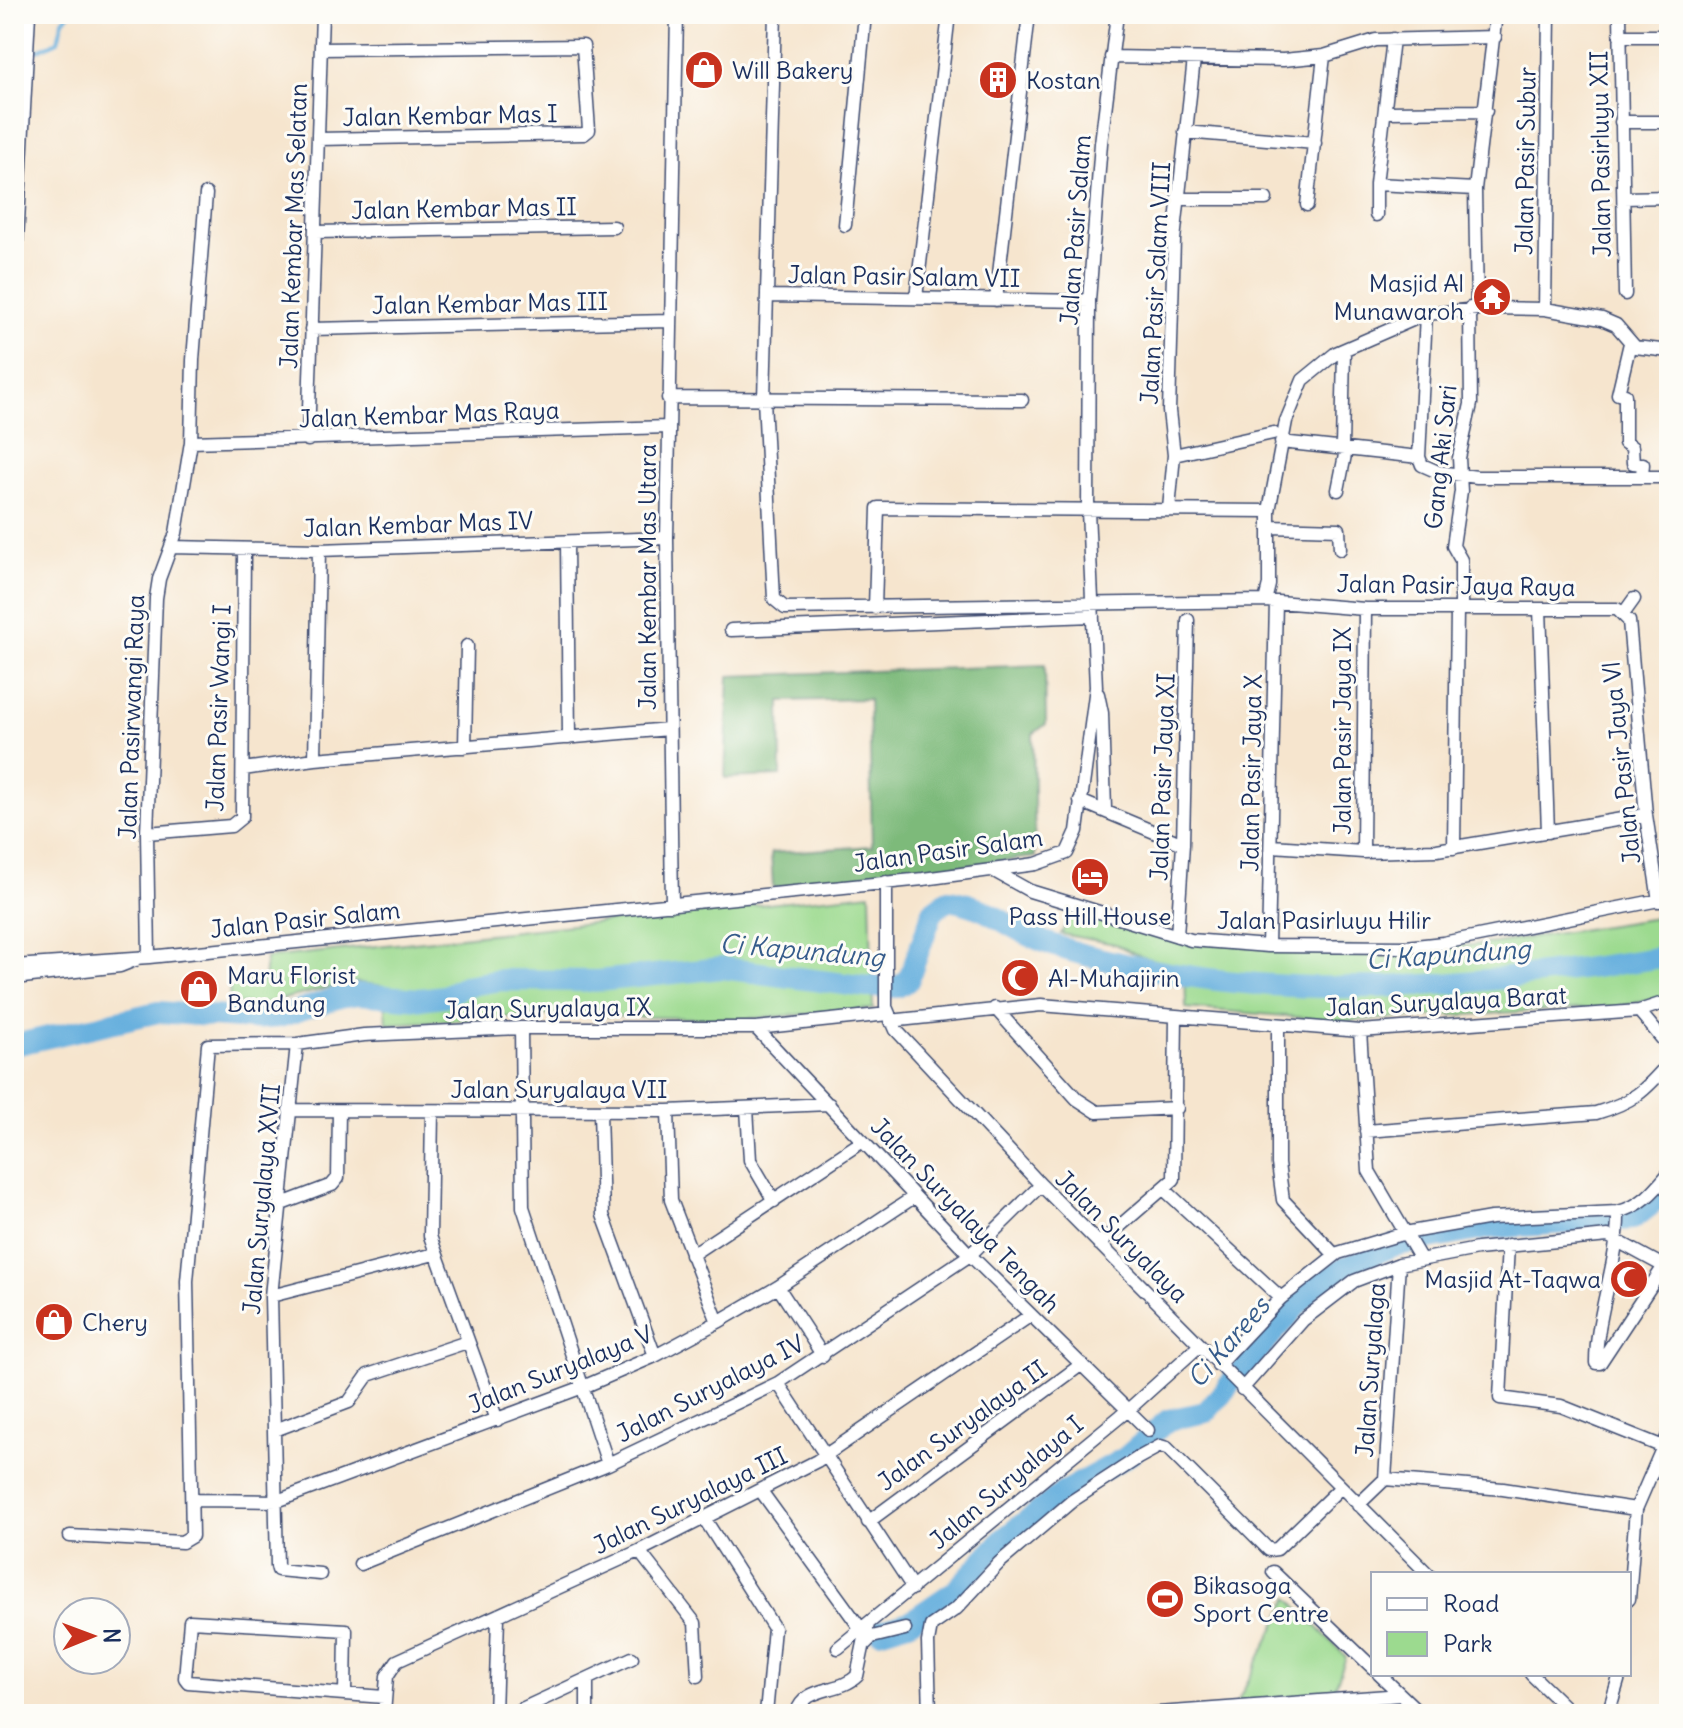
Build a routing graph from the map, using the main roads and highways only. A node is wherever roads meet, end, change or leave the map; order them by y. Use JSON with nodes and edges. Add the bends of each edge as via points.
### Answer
{"nodes":[{"id":1,"x":26,"y":14,"type":"edge"},
{"id":2,"x":14,"y":241,"type":"edge"}],
"edges":[{"from":1,"to":2,"type":"highway"}]}
